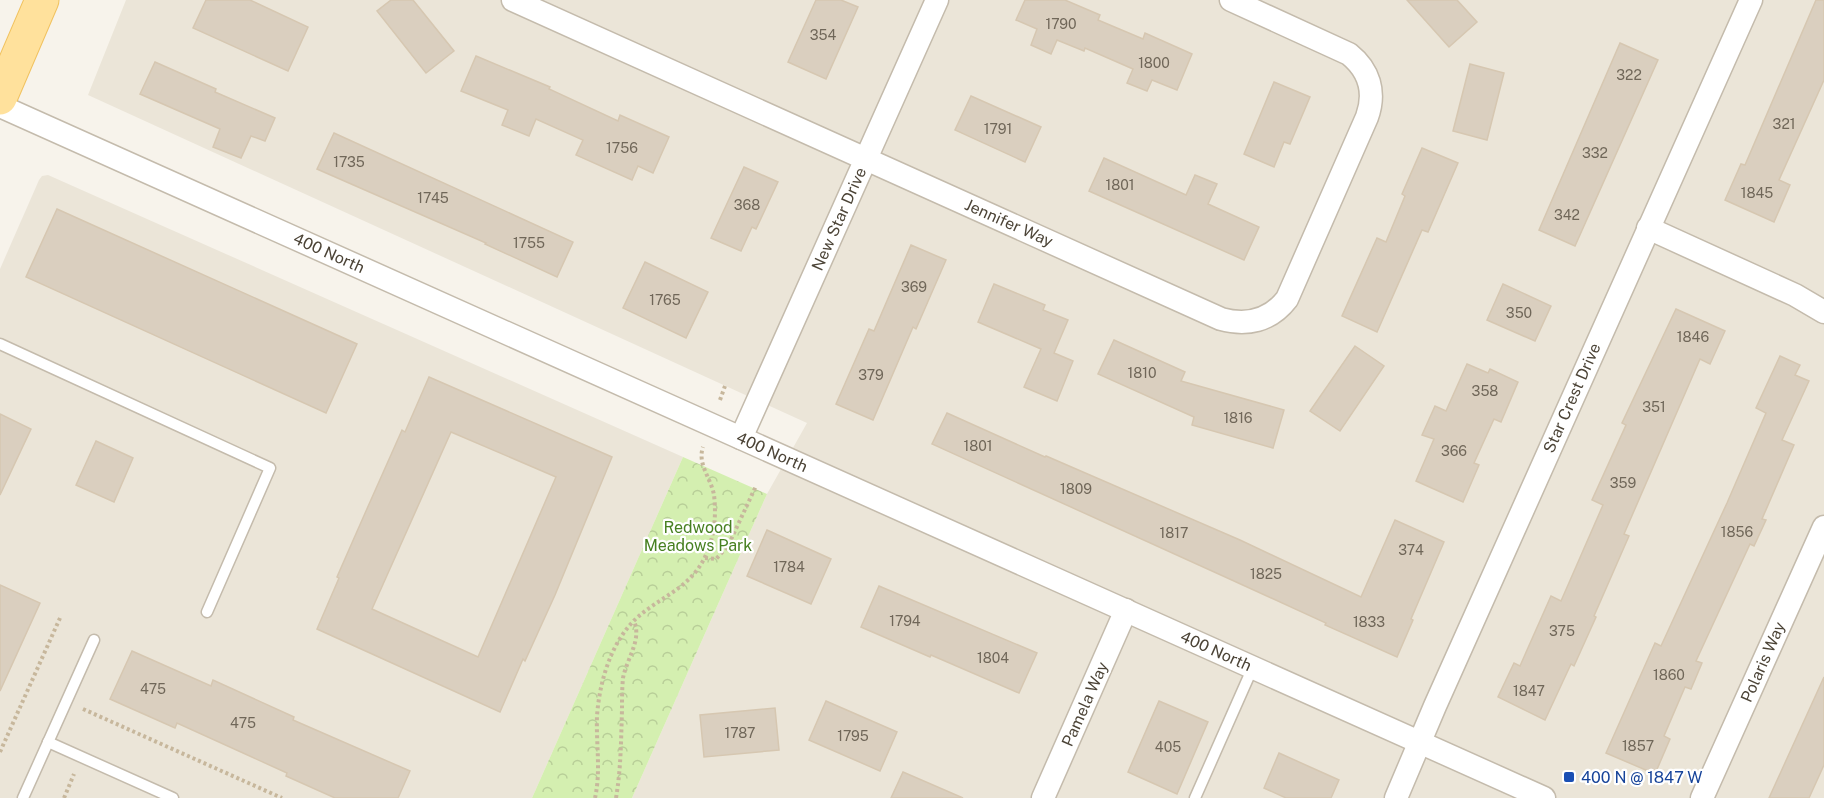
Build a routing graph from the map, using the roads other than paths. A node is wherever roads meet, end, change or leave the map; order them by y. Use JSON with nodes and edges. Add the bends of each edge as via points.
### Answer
{"nodes":[{"id":1,"x":42,"y":0,"type":"edge"},
{"id":2,"x":513,"y":0,"type":"edge"},
{"id":3,"x":937,"y":0,"type":"edge"},
{"id":4,"x":1231,"y":0,"type":"edge"},
{"id":5,"x":1751,"y":0,"type":"edge"},
{"id":6,"x":0,"y":98,"type":"edge"},
{"id":7,"x":0,"y":106,"type":"edge"},
{"id":8,"x":866,"y":159,"type":"junction"},
{"id":9,"x":1648,"y":228,"type":"junction"},
{"id":10,"x":1824,"y":312,"type":"edge"},
{"id":11,"x":0,"y":344,"type":"edge"},
{"id":12,"x":741,"y":438,"type":"junction"},
{"id":13,"x":1824,"y":527,"type":"edge"},
{"id":14,"x":1126,"y":610,"type":"junction"},
{"id":15,"x":207,"y":612,"type":"dead end"},
{"id":16,"x":94,"y":640,"type":"dead end"},
{"id":17,"x":1253,"y":668,"type":"junction"},
{"id":18,"x":48,"y":742,"type":"junction"},
{"id":19,"x":1421,"y":742,"type":"junction"},
{"id":20,"x":23,"y":798,"type":"edge"},
{"id":21,"x":173,"y":798,"type":"edge"},
{"id":22,"x":1043,"y":798,"type":"edge"},
{"id":23,"x":1195,"y":798,"type":"edge"},
{"id":24,"x":1396,"y":798,"type":"edge"},
{"id":25,"x":1544,"y":798,"type":"edge"},
{"id":26,"x":1702,"y":798,"type":"edge"}],
"edges":[{"from":1,"to":6,"type":"main road"},
{"from":2,"to":8,"type":"street","name":"Jennifer Way"},
{"from":3,"to":8,"type":"street","name":"New Star Drive"},
{"from":4,"to":8,"type":"street","name":"Jennifer Way","via":[[1349,54],[1358,61],[1369,81],[1372,100],[1291,292],[1277,311],[1257,321],[1221,319]]},
{"from":5,"to":9,"type":"street","name":"Star Crest Drive"},
{"from":7,"to":12,"type":"street","name":"400 North"},
{"from":8,"to":12,"type":"street","name":"New Star Drive"},
{"from":9,"to":10,"type":"street","via":[[1796,295]]},
{"from":9,"to":19,"type":"street","name":"Star Crest Drive"},
{"from":11,"to":15,"type":"lane","via":[[270,468]]},
{"from":12,"to":14,"type":"street","name":"400 North"},
{"from":13,"to":26,"type":"street","name":"Polaris Way"},
{"from":14,"to":17,"type":"street","name":"400 North"},
{"from":14,"to":22,"type":"street","name":"Pamela Way"},
{"from":16,"to":18,"type":"lane"},
{"from":17,"to":19,"type":"street","name":"400 North"},
{"from":17,"to":23,"type":"lane"},
{"from":18,"to":20,"type":"lane"},
{"from":18,"to":21,"type":"lane"},
{"from":19,"to":24,"type":"street","name":"Star Crest Drive"},
{"from":19,"to":25,"type":"street","name":"400 North"}]}
